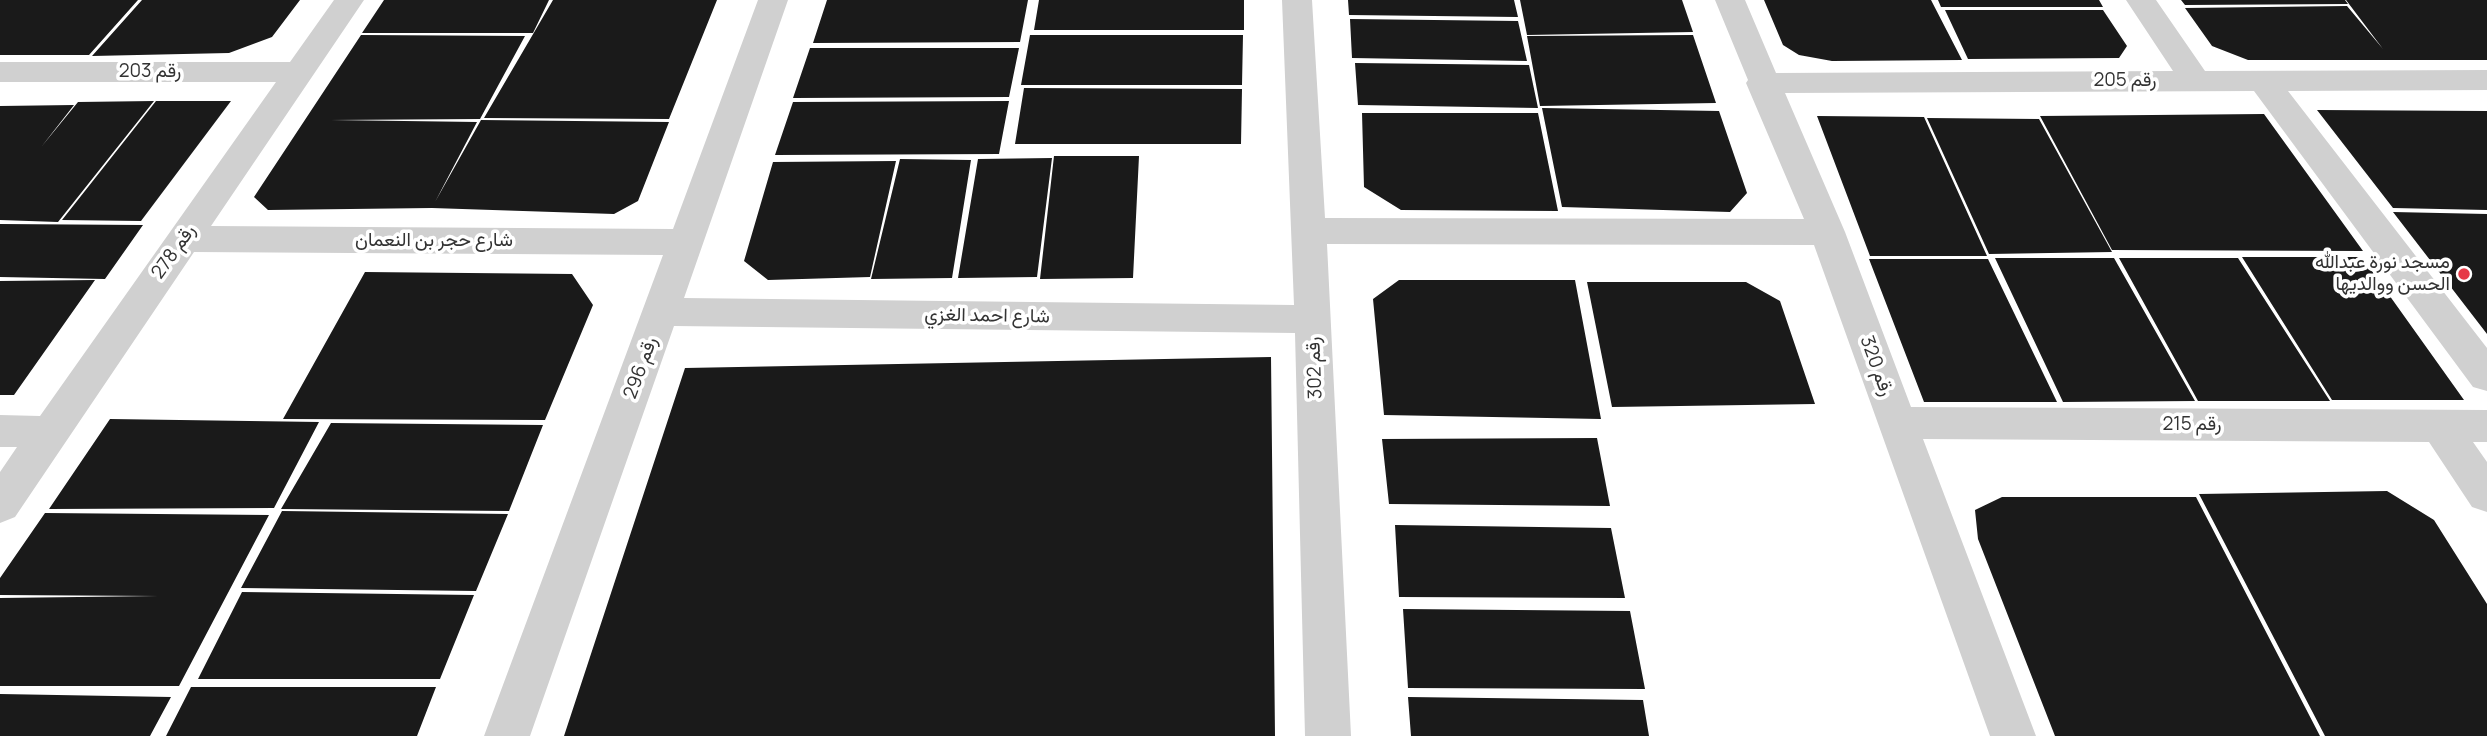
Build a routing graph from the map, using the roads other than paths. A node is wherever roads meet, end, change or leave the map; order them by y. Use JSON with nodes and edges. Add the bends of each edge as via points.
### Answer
{"nodes":[{"id":1,"x":349,"y":0,"type":"edge"},
{"id":2,"x":773,"y":0,"type":"edge"},
{"id":3,"x":1297,"y":0,"type":"edge"},
{"id":4,"x":1730,"y":0,"type":"edge"},
{"id":5,"x":2141,"y":0,"type":"edge"},
{"id":6,"x":0,"y":72,"type":"edge"},
{"id":7,"x":300,"y":72,"type":"junction"},
{"id":8,"x":2487,"y":80,"type":"edge"},
{"id":9,"x":2196,"y":81,"type":"junction"},
{"id":10,"x":2263,"y":81,"type":"junction"},
{"id":11,"x":1762,"y":83,"type":"junction"},
{"id":12,"x":1308,"y":231,"type":"junction"},
{"id":13,"x":1827,"y":232,"type":"junction"},
{"id":14,"x":183,"y":239,"type":"junction"},
{"id":15,"x":685,"y":242,"type":"junction"},
{"id":16,"x":661,"y":312,"type":"junction"},
{"id":17,"x":1313,"y":319,"type":"junction"},
{"id":18,"x":2487,"y":376,"type":"edge"},
{"id":19,"x":1897,"y":423,"type":"junction"},
{"id":20,"x":2487,"y":426,"type":"edge"},
{"id":21,"x":2441,"y":427,"type":"junction"},
{"id":22,"x":0,"y":431,"type":"edge"},
{"id":23,"x":51,"y":432,"type":"junction"},
{"id":24,"x":2487,"y":495,"type":"edge"},
{"id":25,"x":0,"y":505,"type":"edge"},
{"id":26,"x":507,"y":736,"type":"edge"},
{"id":27,"x":1328,"y":736,"type":"edge"},
{"id":28,"x":2013,"y":736,"type":"edge"}],
"edges":[{"from":1,"to":7,"type":"street","name":"رقم 278"},
{"from":2,"to":15,"type":"street","name":"رقم 296"},
{"from":3,"to":12,"type":"street","name":"رقم 302"},
{"from":4,"to":11,"type":"street","name":"رقم 320"},
{"from":5,"to":9,"type":"street"},
{"from":6,"to":7,"type":"street","name":"رقم 203"},
{"from":7,"to":14,"type":"street","name":"رقم 278"},
{"from":8,"to":10,"type":"street","name":"رقم 205"},
{"from":9,"to":10,"type":"street","name":"رقم 205"},
{"from":9,"to":11,"type":"street","name":"رقم 205"},
{"from":10,"to":18,"type":"street"},
{"from":11,"to":13,"type":"street","name":"رقم 320"},
{"from":12,"to":13,"type":"street"},
{"from":12,"to":17,"type":"street","name":"رقم 302"},
{"from":13,"to":19,"type":"street","name":"رقم 320"},
{"from":14,"to":15,"type":"street","name":"شارع حجر بن النعمان"},
{"from":14,"to":23,"type":"street","name":"رقم 278"},
{"from":15,"to":16,"type":"street","name":"رقم 296"},
{"from":16,"to":17,"type":"street","name":"شارع احمد الغزي"},
{"from":16,"to":26,"type":"street","name":"رقم 296"},
{"from":17,"to":27,"type":"street","name":"رقم 302"},
{"from":19,"to":21,"type":"street","name":"رقم 215"},
{"from":19,"to":28,"type":"street","name":"رقم 320"},
{"from":20,"to":21,"type":"street","name":"رقم 215"},
{"from":21,"to":24,"type":"street"},
{"from":22,"to":23,"type":"street"},
{"from":23,"to":25,"type":"street","name":"رقم 278"}]}
